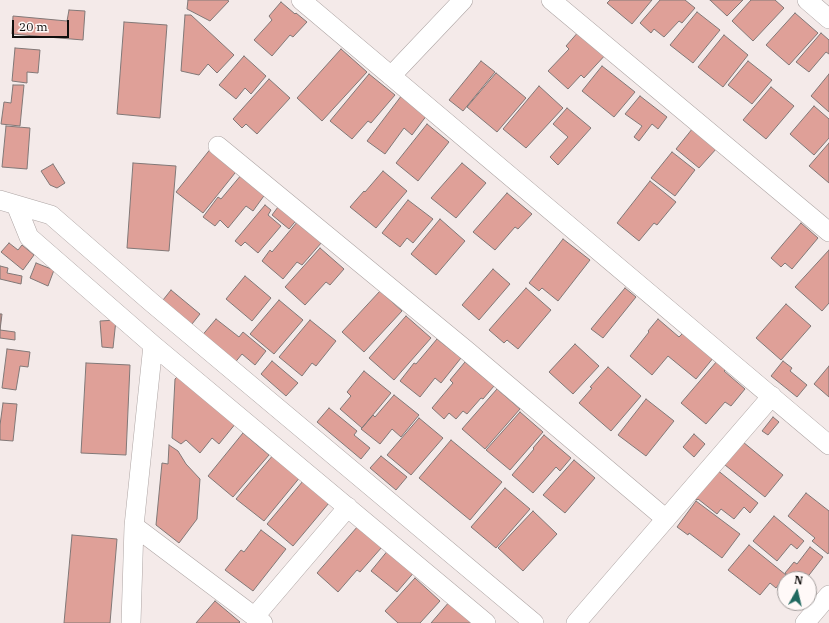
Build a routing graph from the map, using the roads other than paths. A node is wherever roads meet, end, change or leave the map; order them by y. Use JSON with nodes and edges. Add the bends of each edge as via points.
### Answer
{"nodes":[{"id":1,"x":301,"y":0,"type":"edge"},
{"id":2,"x":464,"y":0,"type":"edge"},
{"id":3,"x":551,"y":0,"type":"edge"},
{"id":4,"x":807,"y":0,"type":"edge"},
{"id":5,"x":829,"y":19,"type":"edge"},
{"id":6,"x":391,"y":76,"type":"junction"},
{"id":7,"x":218,"y":146,"type":"dead end"},
{"id":8,"x":8,"y":203,"type":"edge"},
{"id":9,"x":829,"y":232,"type":"edge"},
{"id":10,"x":151,"y":302,"type":"junction"},
{"id":11,"x":131,"y":325,"type":"junction"},
{"id":12,"x":153,"y":345,"type":"junction"},
{"id":13,"x":772,"y":396,"type":"junction"},
{"id":14,"x":829,"y":445,"type":"edge"},
{"id":15,"x":348,"y":507,"type":"junction"},
{"id":16,"x":666,"y":519,"type":"junction"},
{"id":17,"x":134,"y":526,"type":"junction"},
{"id":18,"x":829,"y":596,"type":"edge"},
{"id":19,"x":259,"y":620,"type":"edge"},
{"id":20,"x":131,"y":623,"type":"edge"},
{"id":21,"x":486,"y":623,"type":"edge"},
{"id":22,"x":534,"y":623,"type":"edge"},
{"id":23,"x":576,"y":623,"type":"edge"},
{"id":24,"x":805,"y":623,"type":"edge"}],
"edges":[{"from":1,"to":6,"type":"street"},
{"from":2,"to":6,"type":"street"},
{"from":3,"to":9,"type":"street"},
{"from":4,"to":5,"type":"street"},
{"from":6,"to":13,"type":"street"},
{"from":7,"to":16,"type":"street"},
{"from":8,"to":10,"type":"street","via":[[51,215]]},
{"from":8,"to":11,"type":"street","via":[[29,237]]},
{"from":10,"to":11,"type":"street"},
{"from":10,"to":22,"type":"street"},
{"from":11,"to":12,"type":"street"},
{"from":12,"to":15,"type":"street"},
{"from":12,"to":17,"type":"street"},
{"from":13,"to":14,"type":"street"},
{"from":13,"to":16,"type":"street"},
{"from":15,"to":19,"type":"street"},
{"from":15,"to":21,"type":"street"},
{"from":16,"to":23,"type":"street"},
{"from":17,"to":19,"type":"street"},
{"from":17,"to":20,"type":"street"},
{"from":18,"to":24,"type":"street"}]}
